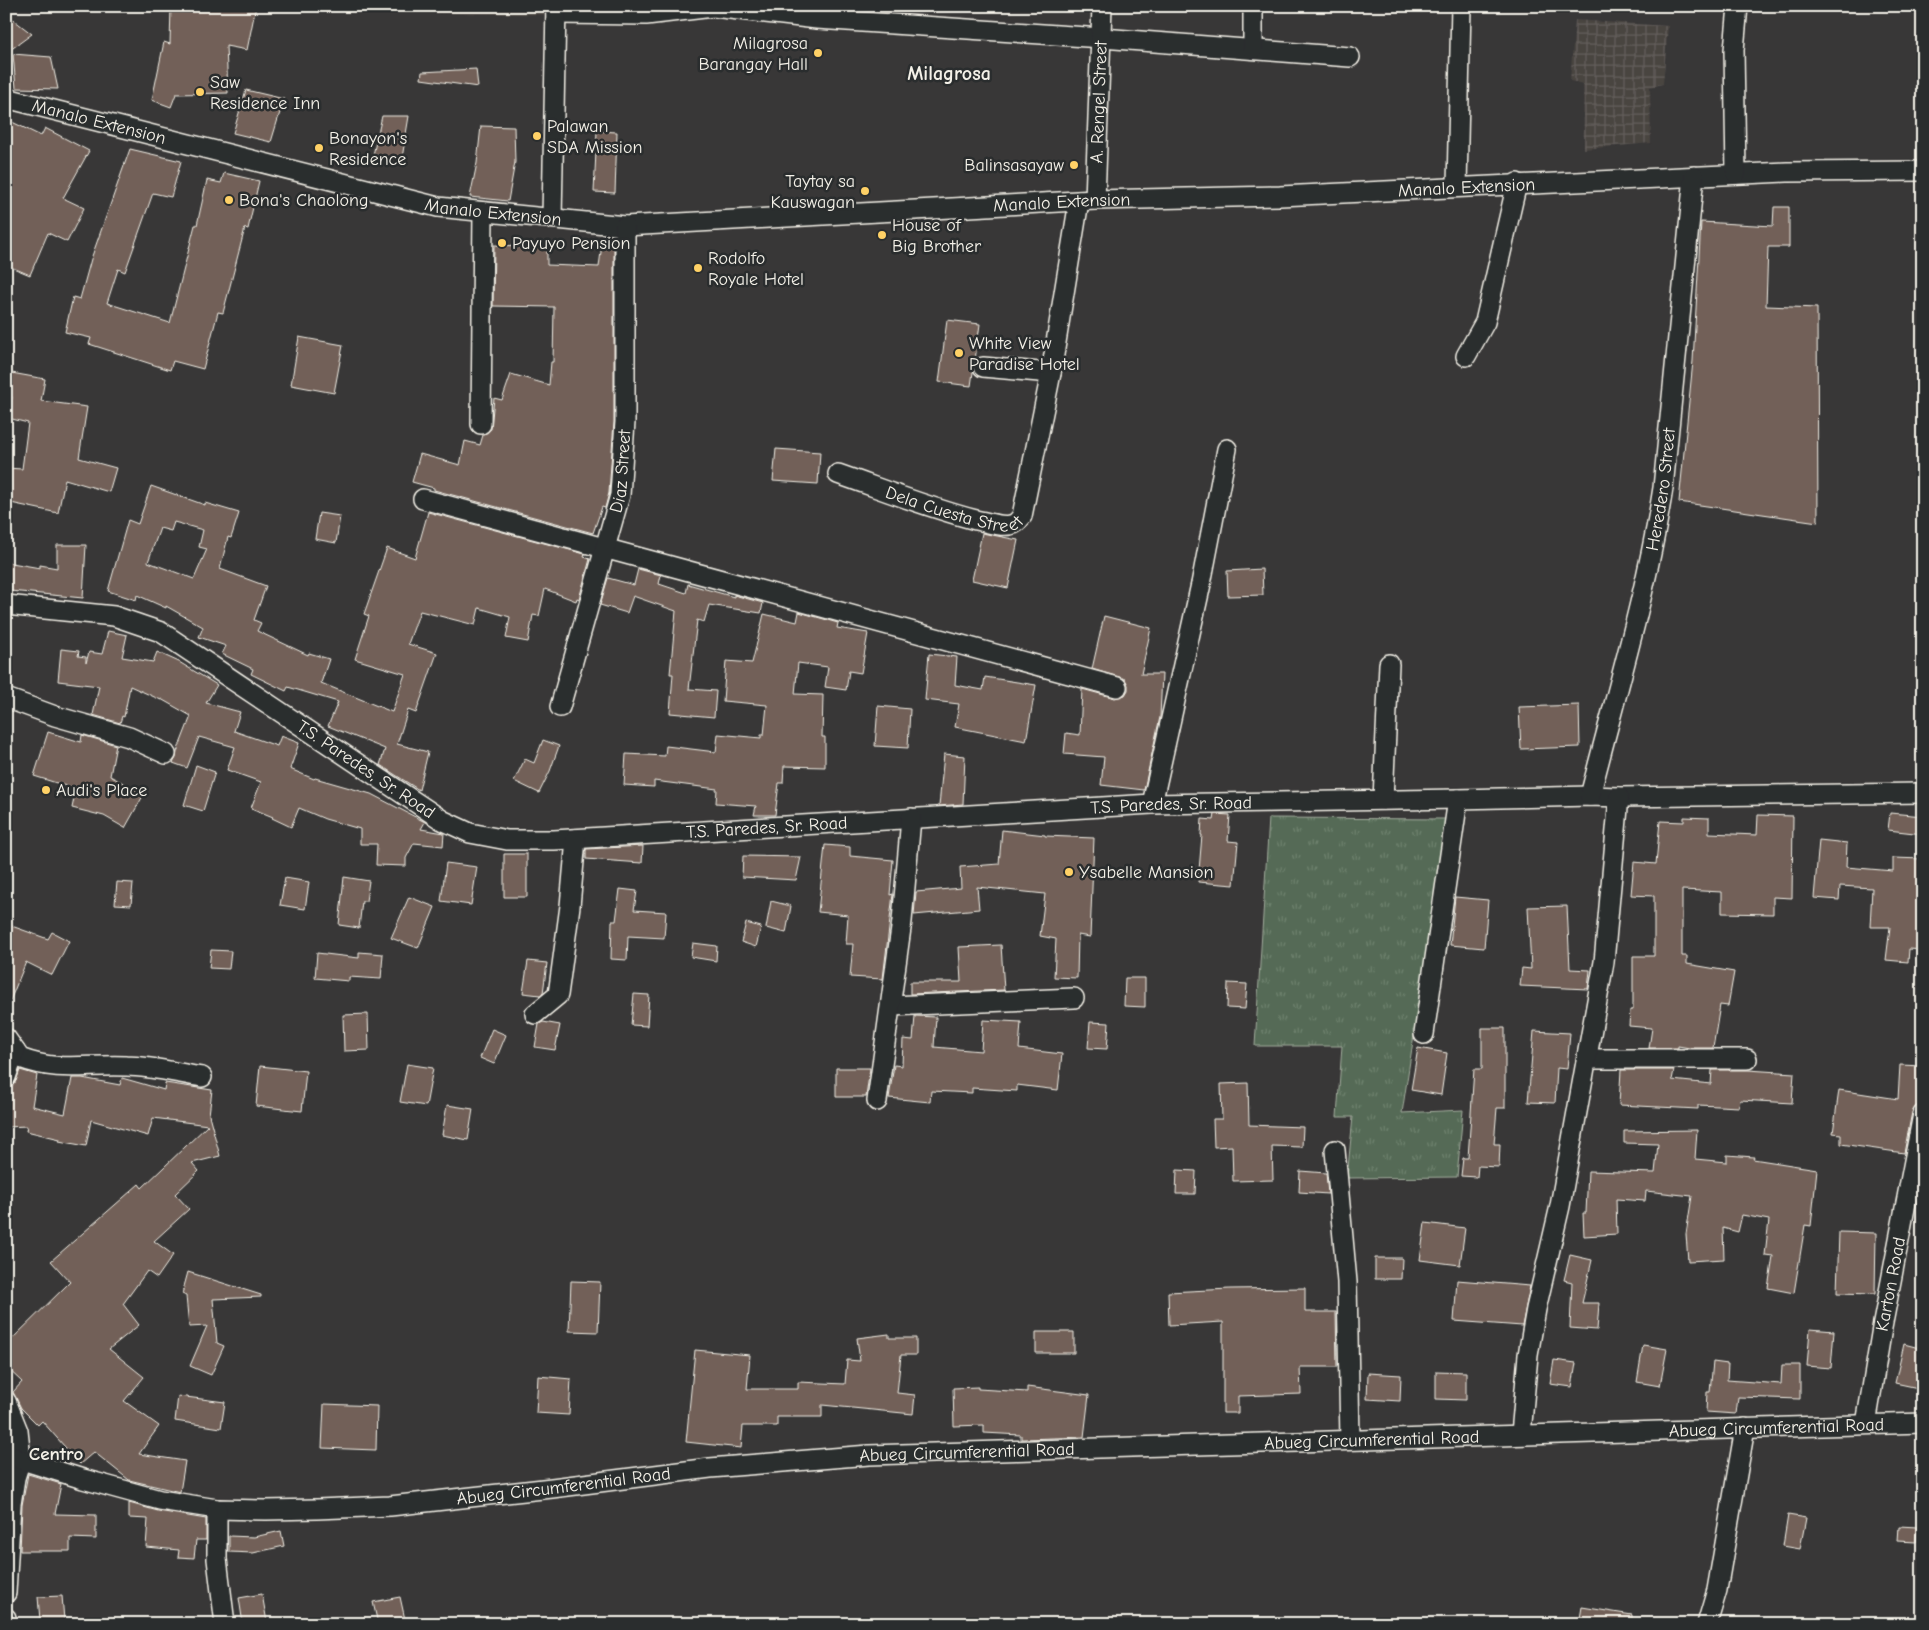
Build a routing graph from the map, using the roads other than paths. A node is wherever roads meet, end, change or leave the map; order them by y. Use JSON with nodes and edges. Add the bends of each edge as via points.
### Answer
{"nodes":[{"id":1,"x":1102,"y":6,"type":"edge"},
{"id":2,"x":1253,"y":6,"type":"edge"},
{"id":3,"x":1461,"y":6,"type":"edge"},
{"id":4,"x":1738,"y":6,"type":"edge"},
{"id":5,"x":713,"y":7,"type":"edge"},
{"id":6,"x":556,"y":10,"type":"edge"},
{"id":7,"x":817,"y":13,"type":"edge"},
{"id":8,"x":895,"y":15,"type":"edge"},
{"id":9,"x":1102,"y":38,"type":"junction"},
{"id":10,"x":1253,"y":49,"type":"junction"},
{"id":11,"x":1350,"y":57,"type":"dead end"},
{"id":12,"x":6,"y":98,"type":"edge"},
{"id":13,"x":1923,"y":171,"type":"edge"},
{"id":14,"x":1736,"y":174,"type":"junction"},
{"id":15,"x":1694,"y":176,"type":"junction"},
{"id":16,"x":1517,"y":184,"type":"junction"},
{"id":17,"x":1457,"y":186,"type":"junction"},
{"id":18,"x":1087,"y":200,"type":"junction"},
{"id":19,"x":483,"y":212,"type":"junction"},
{"id":20,"x":552,"y":218,"type":"junction"},
{"id":21,"x":625,"y":226,"type":"junction"},
{"id":22,"x":1466,"y":356,"type":"dead end"},
{"id":23,"x":983,"y":367,"type":"dead end"},
{"id":24,"x":1051,"y":373,"type":"junction"},
{"id":25,"x":481,"y":424,"type":"dead end"},
{"id":26,"x":1227,"y":449,"type":"dead end"},
{"id":27,"x":838,"y":474,"type":"dead end"},
{"id":28,"x":423,"y":500,"type":"dead end"},
{"id":29,"x":604,"y":549,"type":"junction"},
{"id":30,"x":6,"y":605,"type":"edge"},
{"id":31,"x":1389,"y":664,"type":"dead end"},
{"id":32,"x":1117,"y":687,"type":"dead end"},
{"id":33,"x":6,"y":698,"type":"edge"},
{"id":34,"x":560,"y":707,"type":"dead end"},
{"id":35,"x":166,"y":754,"type":"dead end"},
{"id":36,"x":1923,"y":793,"type":"edge"},
{"id":37,"x":1590,"y":796,"type":"junction"},
{"id":38,"x":1619,"y":797,"type":"junction"},
{"id":39,"x":1458,"y":799,"type":"junction"},
{"id":40,"x":1383,"y":800,"type":"junction"},
{"id":41,"x":1152,"y":804,"type":"junction"},
{"id":42,"x":911,"y":818,"type":"junction"},
{"id":43,"x":576,"y":839,"type":"junction"},
{"id":44,"x":1074,"y":998,"type":"dead end"},
{"id":45,"x":891,"y":1006,"type":"junction"},
{"id":46,"x":535,"y":1014,"type":"dead end"},
{"id":47,"x":1424,"y":1034,"type":"dead end"},
{"id":48,"x":11,"y":1044,"type":"edge"},
{"id":49,"x":1587,"y":1059,"type":"junction"},
{"id":50,"x":1747,"y":1059,"type":"dead end"},
{"id":51,"x":6,"y":1077,"type":"edge"},
{"id":52,"x":202,"y":1077,"type":"dead end"},
{"id":53,"x":878,"y":1101,"type":"dead end"},
{"id":54,"x":1923,"y":1114,"type":"edge"},
{"id":55,"x":1335,"y":1150,"type":"dead end"},
{"id":56,"x":6,"y":1401,"type":"edge"},
{"id":57,"x":1923,"y":1423,"type":"edge"},
{"id":58,"x":1866,"y":1424,"type":"junction"},
{"id":59,"x":1745,"y":1428,"type":"junction"},
{"id":60,"x":1520,"y":1434,"type":"junction"},
{"id":61,"x":1350,"y":1440,"type":"junction"},
{"id":62,"x":14,"y":1457,"type":"edge"},
{"id":63,"x":217,"y":1508,"type":"junction"},
{"id":64,"x":6,"y":1593,"type":"edge"},
{"id":65,"x":6,"y":1618,"type":"edge"},
{"id":66,"x":7,"y":1624,"type":"edge"},
{"id":67,"x":225,"y":1624,"type":"edge"},
{"id":68,"x":1707,"y":1624,"type":"edge"}],
"edges":[{"from":1,"to":9,"type":"street","name":"A. Rengel Street"},
{"from":2,"to":10,"type":"street"},
{"from":3,"to":17,"type":"street"},
{"from":4,"to":14,"type":"street","via":[[1734,50]]},
{"from":5,"to":6,"type":"street","via":[[646,15]]},
{"from":5,"to":7,"type":"street"},
{"from":6,"to":20,"type":"street"},
{"from":7,"to":8,"type":"street"},
{"from":8,"to":9,"type":"street"},
{"from":9,"to":10,"type":"street"},
{"from":9,"to":18,"type":"street","name":"A. Rengel Street"},
{"from":10,"to":11,"type":"street"},
{"from":12,"to":19,"type":"street","name":"Manalo Extension","via":[[438,207]]},
{"from":13,"to":14,"type":"street","name":"Manalo Extension"},
{"from":14,"to":15,"type":"street","name":"Manalo Extension"},
{"from":15,"to":16,"type":"street","name":"Manalo Extension"},
{"from":15,"to":37,"type":"street","name":"Heredero Street","via":[[1663,488],[1655,538]]},
{"from":16,"to":17,"type":"street","name":"Manalo Extension"},
{"from":16,"to":22,"type":"street","via":[[1485,322]]},
{"from":17,"to":18,"type":"street","name":"Manalo Extension","via":[[1280,196]]},
{"from":18,"to":21,"type":"street","name":"Manalo Extension"},
{"from":18,"to":24,"type":"street","name":"Dela Cuesta Street"},
{"from":19,"to":20,"type":"street","name":"Manalo Extension"},
{"from":19,"to":25,"type":"street"},
{"from":20,"to":21,"type":"street","name":"Manalo Extension"},
{"from":21,"to":29,"type":"street","name":"Diaz Street","via":[[622,478],[615,518]]},
{"from":23,"to":24,"type":"street"},
{"from":24,"to":27,"type":"street","name":"Dela Cuesta Street","via":[[1026,506],[1017,523],[998,525],[954,514]]},
{"from":26,"to":41,"type":"street"},
{"from":28,"to":29,"type":"street"},
{"from":29,"to":32,"type":"street"},
{"from":29,"to":34,"type":"street","name":"Diaz Street"},
{"from":30,"to":43,"type":"street","name":"T.S. Paredes, Sr. Road","via":[[114,616],[161,632],[442,820],[470,833],[507,840]]},
{"from":31,"to":40,"type":"street"},
{"from":33,"to":35,"type":"street","via":[[129,737]]},
{"from":36,"to":38,"type":"street","name":"T.S. Paredes, Sr. Road"},
{"from":37,"to":38,"type":"street","name":"T.S. Paredes, Sr. Road"},
{"from":37,"to":39,"type":"street","name":"T.S. Paredes, Sr. Road"},
{"from":38,"to":49,"type":"street","via":[[1604,962]]},
{"from":39,"to":40,"type":"street","name":"T.S. Paredes, Sr. Road"},
{"from":39,"to":47,"type":"street"},
{"from":40,"to":41,"type":"street","name":"T.S. Paredes, Sr. Road"},
{"from":41,"to":42,"type":"street","name":"T.S. Paredes, Sr. Road"},
{"from":42,"to":43,"type":"street","name":"T.S. Paredes, Sr. Road"},
{"from":42,"to":45,"type":"street"},
{"from":43,"to":46,"type":"street","via":[[558,995]]},
{"from":44,"to":45,"type":"street"},
{"from":45,"to":53,"type":"street"},
{"from":48,"to":51,"type":"street"},
{"from":48,"to":52,"type":"street","via":[[20,1058],[26,1061],[66,1068],[127,1066]]},
{"from":49,"to":50,"type":"street"},
{"from":49,"to":60,"type":"street","via":[[1560,1206],[1536,1309]]},
{"from":54,"to":58,"type":"street","name":"Karton Road"},
{"from":55,"to":61,"type":"street","via":[[1348,1282]]},
{"from":56,"to":62,"type":"street","via":[[18,1431]]},
{"from":57,"to":58,"type":"street","name":"Abueg Circumferential Road"},
{"from":58,"to":59,"type":"street","name":"Abueg Circumferential Road"},
{"from":59,"to":60,"type":"street","name":"Abueg Circumferential Road"},
{"from":59,"to":68,"type":"street","via":[[1717,1590]]},
{"from":60,"to":61,"type":"street","name":"Abueg Circumferential Road"},
{"from":61,"to":63,"type":"street","name":"Abueg Circumferential Road","via":[[869,1455],[710,1468],[390,1506],[317,1510]]},
{"from":62,"to":63,"type":"street","name":"Abueg Circumferential Road","via":[[160,1500]]},
{"from":62,"to":64,"type":"street","via":[[16,1478],[11,1504]]},
{"from":63,"to":67,"type":"street","via":[[217,1559]]},
{"from":65,"to":66,"type":"street"}]}
